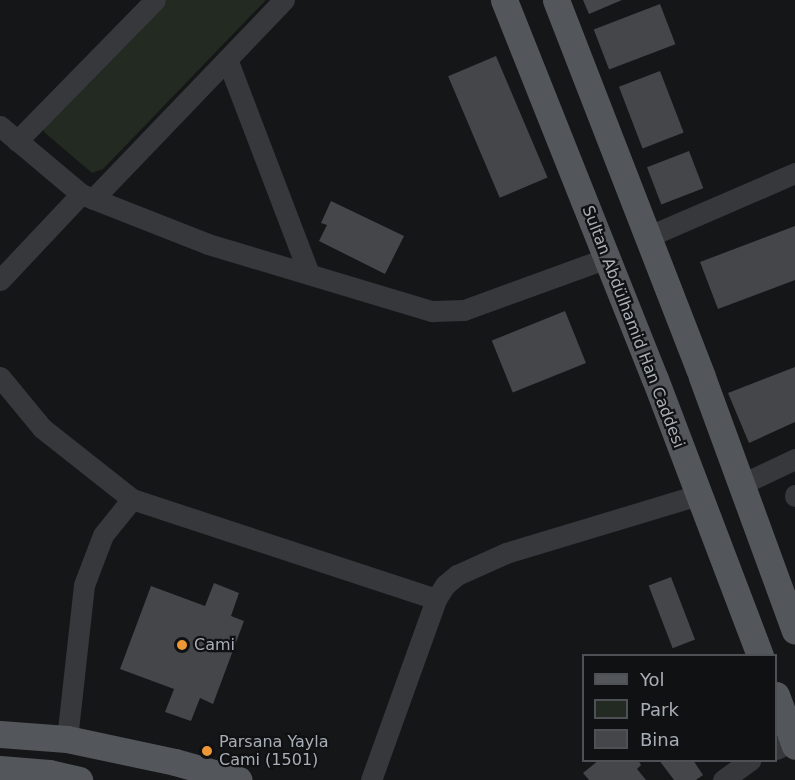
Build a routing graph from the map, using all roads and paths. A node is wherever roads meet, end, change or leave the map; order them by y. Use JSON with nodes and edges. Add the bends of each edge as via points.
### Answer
{"nodes":[{"id":1,"x":155,"y":0,"type":"edge"},
{"id":2,"x":284,"y":0,"type":"edge"},
{"id":3,"x":504,"y":0,"type":"edge"},
{"id":4,"x":556,"y":0,"type":"edge"},
{"id":5,"x":227,"y":59,"type":"junction"},
{"id":6,"x":0,"y":126,"type":"edge"},
{"id":7,"x":17,"y":141,"type":"junction"},
{"id":8,"x":795,"y":173,"type":"edge"},
{"id":9,"x":87,"y":196,"type":"junction"},
{"id":10,"x":647,"y":237,"type":"junction"},
{"id":11,"x":607,"y":258,"type":"junction"},
{"id":12,"x":309,"y":274,"type":"junction"},
{"id":13,"x":0,"y":280,"type":"edge"},
{"id":14,"x":0,"y":377,"type":"edge"},
{"id":15,"x":795,"y":459,"type":"edge"},
{"id":16,"x":740,"y":485,"type":"junction"},
{"id":17,"x":698,"y":495,"type":"junction"},
{"id":18,"x":132,"y":500,"type":"junction"},
{"id":19,"x":436,"y":599,"type":"junction"},
{"id":20,"x":795,"y":631,"type":"edge"},
{"id":21,"x":759,"y":654,"type":"edge"},
{"id":22,"x":777,"y":698,"type":"edge"},
{"id":23,"x":0,"y":734,"type":"edge"},
{"id":24,"x":67,"y":738,"type":"junction"},
{"id":25,"x":790,"y":744,"type":"edge"},
{"id":26,"x":748,"y":762,"type":"edge"},
{"id":27,"x":9,"y":773,"type":"edge"},
{"id":28,"x":78,"y":780,"type":"edge"},
{"id":29,"x":239,"y":780,"type":"edge"},
{"id":30,"x":371,"y":780,"type":"edge"},
{"id":31,"x":723,"y":780,"type":"edge"}],
"edges":[{"from":1,"to":7,"type":"street"},
{"from":2,"to":5,"type":"street"},
{"from":3,"to":11,"type":"main road","name":"Sultan Abdülhamid Han Caddesi"},
{"from":4,"to":10,"type":"main road"},
{"from":5,"to":9,"type":"street"},
{"from":5,"to":12,"type":"street"},
{"from":6,"to":7,"type":"street"},
{"from":7,"to":9,"type":"street"},
{"from":8,"to":10,"type":"street"},
{"from":9,"to":12,"type":"street","via":[[208,244]]},
{"from":9,"to":13,"type":"street"},
{"from":10,"to":16,"type":"main road"},
{"from":11,"to":12,"type":"street","via":[[464,310],[432,311]]},
{"from":11,"to":17,"type":"main road","name":"Sultan Abdülhamid Han Caddesi"},
{"from":14,"to":18,"type":"street","via":[[42,428]]},
{"from":15,"to":16,"type":"street"},
{"from":16,"to":20,"type":"main road"},
{"from":17,"to":19,"type":"street","via":[[506,553],[457,575]]},
{"from":17,"to":21,"type":"main road","name":"Sultan Abdülhamid Han Caddesi"},
{"from":18,"to":19,"type":"street"},
{"from":18,"to":24,"type":"street","via":[[103,535],[84,585]]},
{"from":19,"to":30,"type":"street"},
{"from":22,"to":25,"type":"main road"},
{"from":23,"to":24,"type":"main road"},
{"from":24,"to":29,"type":"main road"},
{"from":26,"to":31,"type":"street"},
{"from":27,"to":28,"type":"main road","via":[[49,773]]}]}
